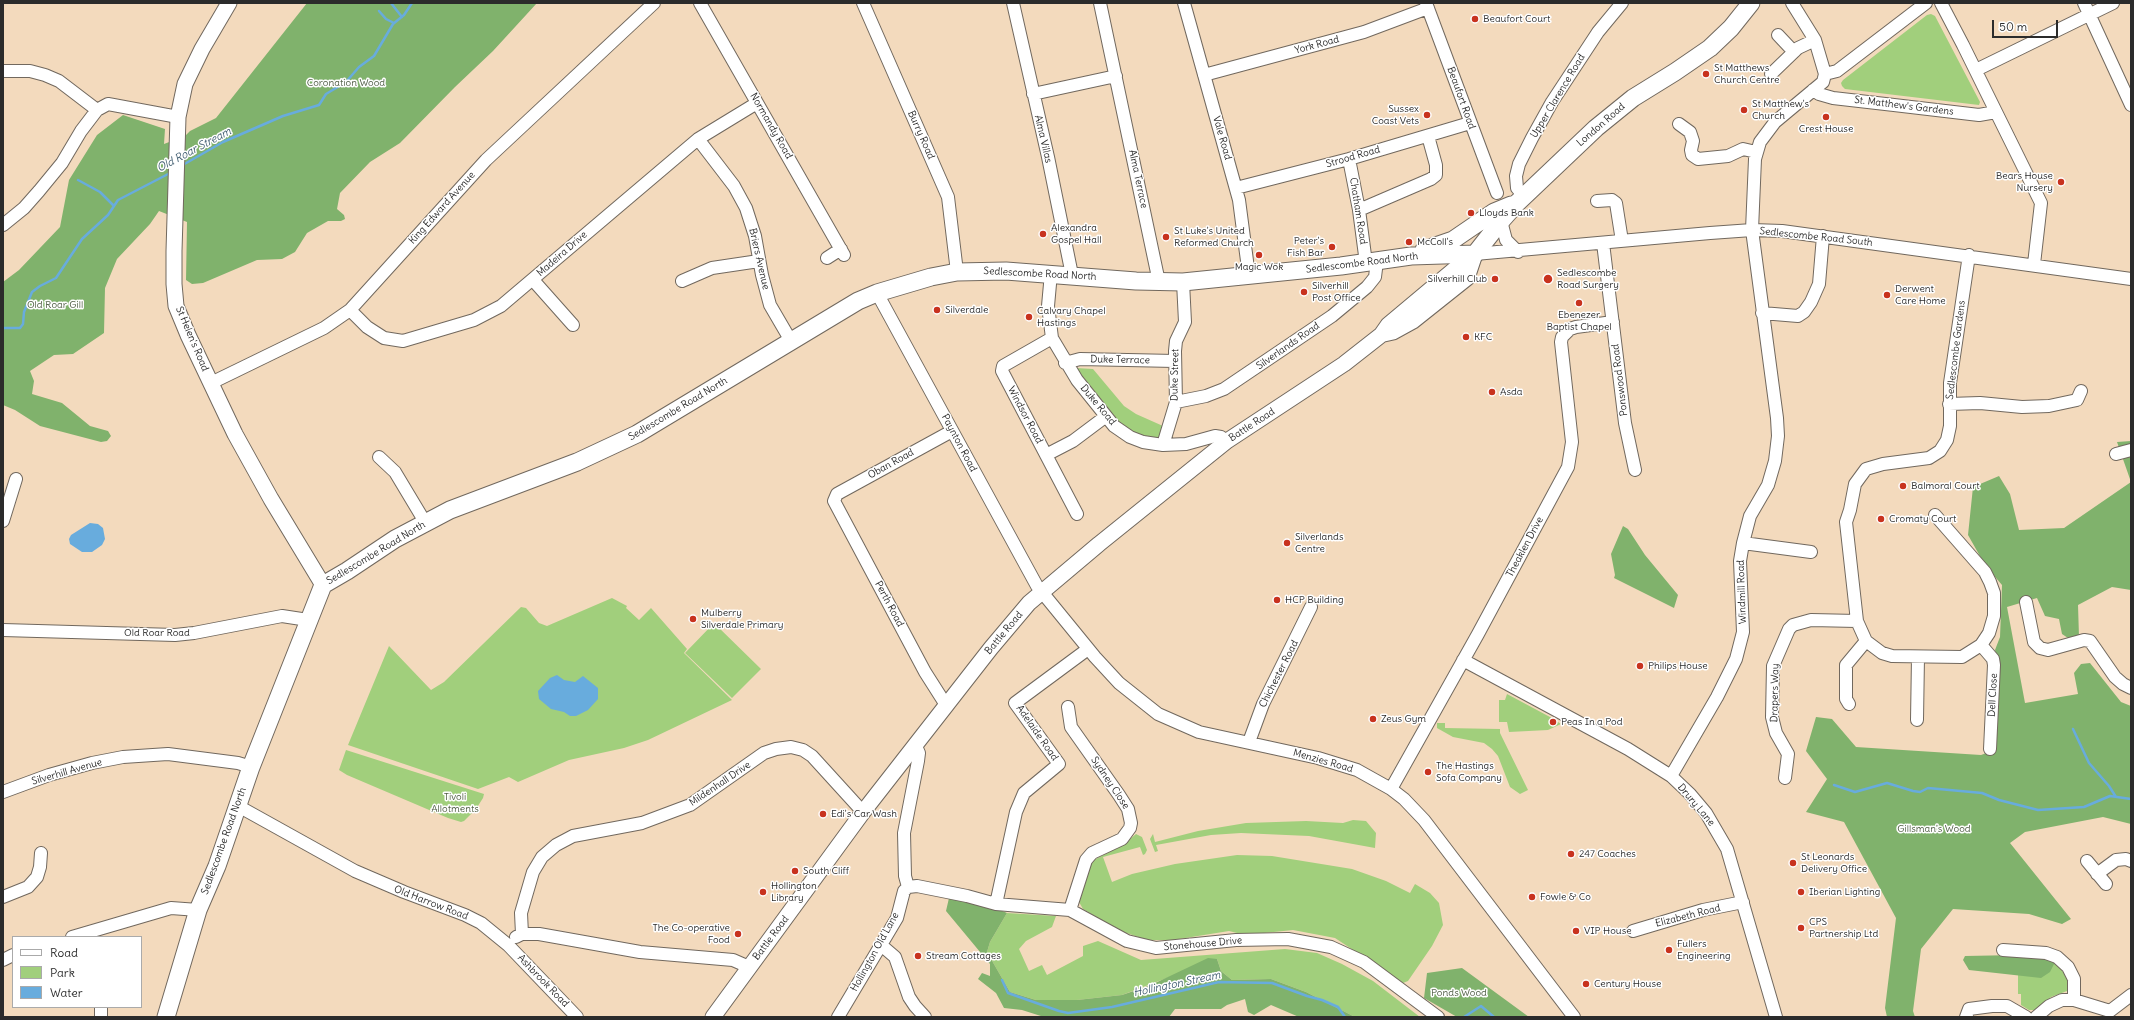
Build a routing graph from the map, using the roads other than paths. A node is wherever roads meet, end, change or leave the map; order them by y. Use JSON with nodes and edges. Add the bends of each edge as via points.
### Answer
{"nodes":[{"id":1,"x":229,"y":3,"type":"edge"},
{"id":2,"x":654,"y":3,"type":"edge"},
{"id":3,"x":700,"y":3,"type":"edge"},
{"id":4,"x":863,"y":3,"type":"edge"},
{"id":5,"x":1013,"y":3,"type":"edge"},
{"id":6,"x":1100,"y":3,"type":"edge"},
{"id":7,"x":1184,"y":3,"type":"edge"},
{"id":8,"x":1622,"y":3,"type":"edge"},
{"id":9,"x":1792,"y":3,"type":"edge"},
{"id":10,"x":1926,"y":3,"type":"edge"},
{"id":11,"x":1940,"y":3,"type":"edge"},
{"id":12,"x":2084,"y":3,"type":"edge"},
{"id":13,"x":2113,"y":3,"type":"edge"},
{"id":14,"x":1427,"y":6,"type":"edge"},
{"id":15,"x":1747,"y":7,"type":"edge"},
{"id":16,"x":2090,"y":15,"type":"junction"},
{"id":17,"x":1778,"y":35,"type":"dead end"},
{"id":18,"x":1815,"y":40,"type":"junction"},
{"id":19,"x":1794,"y":52,"type":"junction"},
{"id":20,"x":1976,"y":70,"type":"junction"},
{"id":21,"x":3,"y":71,"type":"edge"},
{"id":22,"x":1771,"y":74,"type":"dead end"},
{"id":23,"x":1825,"y":74,"type":"junction"},
{"id":24,"x":1204,"y":75,"type":"junction"},
{"id":25,"x":1116,"y":76,"type":"junction"},
{"id":26,"x":1813,"y":90,"type":"junction"},
{"id":27,"x":1033,"y":94,"type":"junction"},
{"id":28,"x":757,"y":103,"type":"junction"},
{"id":29,"x":2131,"y":105,"type":"edge"},
{"id":30,"x":97,"y":110,"type":"junction"},
{"id":31,"x":1996,"y":112,"type":"junction"},
{"id":32,"x":178,"y":117,"type":"junction"},
{"id":33,"x":1470,"y":123,"type":"junction"},
{"id":34,"x":1678,"y":124,"type":"dead end"},
{"id":35,"x":1428,"y":136,"type":"junction"},
{"id":36,"x":698,"y":139,"type":"junction"},
{"id":37,"x":1756,"y":152,"type":"junction"},
{"id":38,"x":1348,"y":159,"type":"junction"},
{"id":39,"x":1236,"y":188,"type":"junction"},
{"id":40,"x":1497,"y":193,"type":"dead end"},
{"id":41,"x":1520,"y":200,"type":"junction"},
{"id":42,"x":1597,"y":201,"type":"dead end"},
{"id":43,"x":1359,"y":210,"type":"junction"},
{"id":44,"x":1501,"y":221,"type":"junction"},
{"id":45,"x":3,"y":225,"type":"edge"},
{"id":46,"x":1752,"y":230,"type":"junction"},
{"id":47,"x":1823,"y":236,"type":"junction"},
{"id":48,"x":1622,"y":241,"type":"junction"},
{"id":49,"x":1603,"y":243,"type":"junction"},
{"id":50,"x":1518,"y":252,"type":"junction"},
{"id":51,"x":1475,"y":254,"type":"junction"},
{"id":52,"x":1969,"y":255,"type":"junction"},
{"id":53,"x":1411,"y":256,"type":"junction"},
{"id":54,"x":827,"y":258,"type":"dead end"},
{"id":55,"x":759,"y":261,"type":"junction"},
{"id":56,"x":1372,"y":262,"type":"junction"},
{"id":57,"x":2034,"y":264,"type":"junction"},
{"id":58,"x":957,"y":272,"type":"junction"},
{"id":59,"x":1051,"y":273,"type":"junction"},
{"id":60,"x":1072,"y":275,"type":"junction"},
{"id":61,"x":1249,"y":276,"type":"junction"},
{"id":62,"x":2131,"y":279,"type":"edge"},
{"id":63,"x":533,"y":280,"type":"junction"},
{"id":64,"x":682,"y":281,"type":"dead end"},
{"id":65,"x":1159,"y":282,"type":"junction"},
{"id":66,"x":1183,"y":282,"type":"junction"},
{"id":67,"x":877,"y":293,"type":"junction"},
{"id":68,"x":350,"y":310,"type":"junction"},
{"id":69,"x":1762,"y":313,"type":"junction"},
{"id":70,"x":1613,"y":322,"type":"junction"},
{"id":71,"x":573,"y":325,"type":"dead end"},
{"id":72,"x":1052,"y":338,"type":"junction"},
{"id":73,"x":791,"y":340,"type":"junction"},
{"id":74,"x":1175,"y":361,"type":"junction"},
{"id":75,"x":1065,"y":363,"type":"junction"},
{"id":76,"x":211,"y":383,"type":"junction"},
{"id":77,"x":2081,"y":391,"type":"dead end"},
{"id":78,"x":1176,"y":402,"type":"junction"},
{"id":79,"x":1949,"y":404,"type":"junction"},
{"id":80,"x":1106,"y":417,"type":"junction"},
{"id":81,"x":952,"y":430,"type":"junction"},
{"id":82,"x":1227,"y":441,"type":"junction"},
{"id":83,"x":1163,"y":444,"type":"junction"},
{"id":84,"x":2131,"y":450,"type":"edge"},
{"id":85,"x":2116,"y":454,"type":"dead end"},
{"id":86,"x":1046,"y":455,"type":"junction"},
{"id":87,"x":379,"y":457,"type":"dead end"},
{"id":88,"x":1635,"y":470,"type":"dead end"},
{"id":89,"x":11,"y":484,"type":"edge"},
{"id":90,"x":834,"y":501,"type":"joint"},
{"id":91,"x":1077,"y":514,"type":"dead end"},
{"id":92,"x":1935,"y":516,"type":"dead end"},
{"id":93,"x":3,"y":521,"type":"edge"},
{"id":94,"x":425,"y":522,"type":"junction"},
{"id":95,"x":1743,"y":542,"type":"junction"},
{"id":96,"x":1811,"y":552,"type":"dead end"},
{"id":97,"x":323,"y":585,"type":"junction"},
{"id":98,"x":1041,"y":592,"type":"junction"},
{"id":99,"x":2026,"y":602,"type":"dead end"},
{"id":100,"x":1311,"y":607,"type":"dead end"},
{"id":101,"x":308,"y":620,"type":"junction"},
{"id":102,"x":1857,"y":621,"type":"junction"},
{"id":103,"x":3,"y":630,"type":"edge"},
{"id":104,"x":1866,"y":641,"type":"junction"},
{"id":105,"x":1982,"y":645,"type":"junction"},
{"id":106,"x":1088,"y":649,"type":"junction"},
{"id":107,"x":1918,"y":658,"type":"junction"},
{"id":108,"x":1463,"y":660,"type":"junction"},
{"id":109,"x":2131,"y":688,"type":"edge"},
{"id":110,"x":1849,"y":704,"type":"dead end"},
{"id":111,"x":946,"y":705,"type":"junction"},
{"id":112,"x":1068,"y":707,"type":"dead end"},
{"id":113,"x":1917,"y":720,"type":"dead end"},
{"id":114,"x":1249,"y":742,"type":"junction"},
{"id":115,"x":915,"y":744,"type":"junction"},
{"id":116,"x":1990,"y":749,"type":"dead end"},
{"id":117,"x":250,"y":767,"type":"junction"},
{"id":118,"x":1671,"y":776,"type":"junction"},
{"id":119,"x":1785,"y":778,"type":"dead end"},
{"id":120,"x":1391,"y":789,"type":"junction"},
{"id":121,"x":3,"y":792,"type":"edge"},
{"id":122,"x":238,"y":806,"type":"junction"},
{"id":123,"x":862,"y":812,"type":"junction"},
{"id":124,"x":41,"y":853,"type":"dead end"},
{"id":125,"x":2087,"y":861,"type":"dead end"},
{"id":126,"x":2131,"y":861,"type":"edge"},
{"id":127,"x":2097,"y":874,"type":"junction"},
{"id":128,"x":2106,"y":884,"type":"dead end"},
{"id":129,"x":908,"y":887,"type":"junction"},
{"id":130,"x":3,"y":897,"type":"edge"},
{"id":131,"x":1743,"y":902,"type":"junction"},
{"id":132,"x":996,"y":904,"type":"junction"},
{"id":133,"x":198,"y":910,"type":"junction"},
{"id":134,"x":1070,"y":910,"type":"junction"},
{"id":135,"x":1633,"y":931,"type":"dead end"},
{"id":136,"x":522,"y":934,"type":"junction"},
{"id":137,"x":75,"y":936,"type":"edge"},
{"id":138,"x":508,"y":944,"type":"junction"},
{"id":139,"x":881,"y":945,"type":"junction"},
{"id":140,"x":2003,"y":950,"type":"dead end"},
{"id":141,"x":749,"y":967,"type":"junction"},
{"id":142,"x":2131,"y":995,"type":"edge"},
{"id":143,"x":2074,"y":1000,"type":"junction"},
{"id":144,"x":2110,"y":1014,"type":"edge"},
{"id":145,"x":170,"y":1016,"type":"edge"},
{"id":146,"x":577,"y":1017,"type":"edge"},
{"id":147,"x":713,"y":1017,"type":"edge"},
{"id":148,"x":838,"y":1017,"type":"edge"},
{"id":149,"x":925,"y":1017,"type":"edge"},
{"id":150,"x":1438,"y":1017,"type":"edge"},
{"id":151,"x":1574,"y":1017,"type":"edge"},
{"id":152,"x":1776,"y":1017,"type":"edge"},
{"id":153,"x":1966,"y":1017,"type":"edge"},
{"id":154,"x":2026,"y":1017,"type":"edge"},
{"id":155,"x":2036,"y":1017,"type":"edge"}],
"edges":[{"from":1,"to":32,"type":"main road","name":"St Helen's Road","via":[[186,84]]},
{"from":2,"to":68,"type":"street","name":"King Edward Avenue","via":[[486,160]]},
{"from":3,"to":28,"type":"street","name":"Normandy Road"},
{"from":4,"to":58,"type":"street","name":"Burry Road","via":[[948,197]]},
{"from":5,"to":27,"type":"street","name":"Alma Villas"},
{"from":6,"to":25,"type":"street","name":"Alma Terrace"},
{"from":7,"to":24,"type":"street","name":"Vale Road"},
{"from":8,"to":41,"type":"street","name":"Upper Clarence Road","via":[[1598,32],[1552,102],[1532,138],[1516,176]]},
{"from":9,"to":18,"type":"street"},
{"from":10,"to":23,"type":"street","via":[[1836,72]]},
{"from":11,"to":20,"type":"street"},
{"from":12,"to":16,"type":"street"},
{"from":13,"to":16,"type":"street"},
{"from":14,"to":24,"type":"street","name":"York Road","via":[[1364,32]]},
{"from":14,"to":33,"type":"street","name":"Beaufort Road"},
{"from":15,"to":41,"type":"highway","name":"London Road","via":[[1720,40],[1613,113]]},
{"from":16,"to":20,"type":"street"},
{"from":16,"to":29,"type":"street"},
{"from":17,"to":19,"type":"street"},
{"from":18,"to":19,"type":"street","via":[[1802,45]]},
{"from":18,"to":23,"type":"street"},
{"from":19,"to":22,"type":"street"},
{"from":20,"to":31,"type":"street"},
{"from":21,"to":30,"type":"street","via":[[30,71],[45,75],[58,81]]},
{"from":23,"to":26,"type":"street","via":[[1823,82]]},
{"from":24,"to":39,"type":"street","name":"Vale Road"},
{"from":25,"to":27,"type":"street"},
{"from":25,"to":65,"type":"street","name":"Alma Terrace"},
{"from":26,"to":31,"type":"street","name":"St. Matthew's Gardens","via":[[1833,98],[1979,115]]},
{"from":26,"to":37,"type":"street","via":[[1775,122]]},
{"from":27,"to":60,"type":"street","name":"Alma Villas"},
{"from":28,"to":36,"type":"street","name":"Madeira Drive"},
{"from":28,"to":54,"type":"street","name":"Normandy Road","via":[[843,252]]},
{"from":30,"to":32,"type":"street","via":[[108,104]]},
{"from":30,"to":45,"type":"street","via":[[62,163],[24,208]]},
{"from":31,"to":57,"type":"street","via":[[2041,203]]},
{"from":32,"to":76,"type":"main road","name":"St Helen's Road","via":[[174,284],[176,306]]},
{"from":33,"to":35,"type":"street","name":"Strood Road"},
{"from":33,"to":40,"type":"street","name":"Beaufort Road"},
{"from":34,"to":37,"type":"street","via":[[1690,132],[1693,141],[1692,155],[1698,159],[1728,156],[1743,149]]},
{"from":35,"to":38,"type":"street","name":"Strood Road"},
{"from":35,"to":43,"type":"street","via":[[1436,165],[1436,175]]},
{"from":36,"to":55,"type":"street","name":"Briers Avenue","via":[[734,186],[746,208],[755,236]]},
{"from":36,"to":63,"type":"street","name":"Madeira Drive"},
{"from":37,"to":46,"type":"street","name":"Windmill Road"},
{"from":38,"to":39,"type":"street","name":"Strood Road"},
{"from":38,"to":43,"type":"street","name":"Chatham Road"},
{"from":39,"to":61,"type":"street","name":"Vale Road","via":[[1242,214]]},
{"from":41,"to":44,"type":"highway","name":"London Road"},
{"from":41,"to":53,"type":"highway","via":[[1494,212],[1453,240]]},
{"from":42,"to":48,"type":"street","via":[[1616,202]]},
{"from":43,"to":56,"type":"street","name":"Chatham Road"},
{"from":44,"to":50,"type":"street","via":[[1506,240]]},
{"from":44,"to":51,"type":"highway","name":"London Road"},
{"from":46,"to":47,"type":"street","name":"Sedlescombe Road South"},
{"from":46,"to":48,"type":"street","name":"Sedlescombe Road South"},
{"from":46,"to":69,"type":"street","name":"Windmill Road"},
{"from":47,"to":52,"type":"street","name":"Sedlescombe Road South"},
{"from":47,"to":69,"type":"street","via":[[1819,284],[1804,312],[1798,316]]},
{"from":48,"to":49,"type":"street","name":"Sedlescombe Road South"},
{"from":49,"to":50,"type":"street","name":"Sedlescombe Road South"},
{"from":49,"to":70,"type":"street","name":"Ponswood Road"},
{"from":50,"to":51,"type":"street","name":"Sedlescombe Road South"},
{"from":51,"to":53,"type":"highway","name":"Sedlescombe Road North"},
{"from":51,"to":82,"type":"main road","name":"Battle Road","via":[[1388,325],[1381,335],[1328,376]]},
{"from":52,"to":57,"type":"street","name":"Sedlescombe Road South"},
{"from":52,"to":79,"type":"street","name":"Sedlescombe Gardens"},
{"from":53,"to":56,"type":"highway","name":"Sedlescombe Road North"},
{"from":55,"to":64,"type":"street","via":[[712,268]]},
{"from":55,"to":73,"type":"street","name":"Briers Avenue","via":[[770,305]]},
{"from":56,"to":61,"type":"highway","name":"Sedlescombe Road North"},
{"from":56,"to":78,"type":"street","name":"Silverlands Road","via":[[1375,277],[1367,287],[1332,316],[1224,389],[1206,396]]},
{"from":57,"to":62,"type":"street","name":"Sedlescombe Road South"},
{"from":58,"to":59,"type":"highway","name":"Sedlescombe Road North"},
{"from":58,"to":67,"type":"highway","name":"Sedlescombe Road North"},
{"from":59,"to":60,"type":"highway","name":"Sedlescombe Road North"},
{"from":59,"to":72,"type":"street","name":"Duke Road","via":[[1048,306]]},
{"from":60,"to":65,"type":"highway","name":"Sedlescombe Road North"},
{"from":61,"to":66,"type":"highway","name":"Sedlescombe Road North"},
{"from":63,"to":68,"type":"street","name":"Madeira Drive","via":[[501,306],[474,320],[403,341],[384,338],[367,327]]},
{"from":63,"to":71,"type":"street"},
{"from":65,"to":66,"type":"highway","name":"Sedlescombe Road North"},
{"from":66,"to":74,"type":"street","name":"Duke Street","via":[[1185,322],[1176,342]]},
{"from":67,"to":73,"type":"highway","name":"Sedlescombe Road North","via":[[858,301]]},
{"from":67,"to":81,"type":"street","name":"Paynton Road"},
{"from":68,"to":76,"type":"street","name":"King Edward Avenue","via":[[324,328]]},
{"from":69,"to":95,"type":"street","name":"Windmill Road","via":[[1778,436],[1776,461],[1768,485],[1750,516]]},
{"from":70,"to":88,"type":"street","name":"Ponswood Road","via":[[1625,423]]},
{"from":70,"to":108,"type":"street","name":"Theaklen Drive","via":[[1576,327],[1562,337],[1572,442],[1568,467]]},
{"from":72,"to":75,"type":"street","name":"Duke Road"},
{"from":72,"to":86,"type":"street","name":"Windsor Road","via":[[1003,366],[1002,371]]},
{"from":73,"to":94,"type":"highway","name":"Sedlescombe Road North","via":[[637,434],[577,462]]},
{"from":74,"to":75,"type":"street","name":"Duke Terrace","via":[[1086,359]]},
{"from":74,"to":78,"type":"street","name":"Duke Street"},
{"from":75,"to":80,"type":"street","name":"Duke Road"},
{"from":76,"to":97,"type":"main road","name":"St Helen's Road","via":[[270,499]]},
{"from":77,"to":79,"type":"street","via":[[2077,400],[2049,406],[2022,407],[1980,402]]},
{"from":78,"to":83,"type":"street","name":"Duke Street"},
{"from":79,"to":102,"type":"street","name":"Sedlescombe Gardens","via":[[1949,433],[1940,451],[1929,458],[1866,469],[1855,484],[1845,530]]},
{"from":80,"to":83,"type":"street","name":"Duke Road","via":[[1130,437]]},
{"from":80,"to":86,"type":"street","via":[[1072,441]]},
{"from":81,"to":90,"type":"street","name":"Oban Road","via":[[837,494]]},
{"from":81,"to":98,"type":"street","name":"Paynton Road"},
{"from":82,"to":83,"type":"street","name":"Duke Road","via":[[1215,436],[1186,444]]},
{"from":82,"to":98,"type":"main road","name":"Battle Road"},
{"from":84,"to":85,"type":"street"},
{"from":86,"to":91,"type":"street","name":"Windsor Road"},
{"from":87,"to":94,"type":"street","via":[[395,472]]},
{"from":89,"to":93,"type":"street"},
{"from":90,"to":111,"type":"street","name":"Perth Road"},
{"from":92,"to":105,"type":"street","via":[[1985,572],[1990,582],[1994,593],[1994,616]]},
{"from":94,"to":97,"type":"highway","name":"Sedlescombe Road North"},
{"from":95,"to":96,"type":"street"},
{"from":95,"to":118,"type":"street","name":"Windmill Road","via":[[1740,562],[1743,632],[1736,660]]},
{"from":97,"to":101,"type":"highway","name":"Sedlescombe Road North"},
{"from":98,"to":106,"type":"street","name":"Menzies Road"},
{"from":98,"to":111,"type":"main road","name":"Battle Road","via":[[990,648]]},
{"from":99,"to":109,"type":"street","via":[[2034,642],[2040,648],[2048,650],[2084,640],[2090,641],[2115,677]]},
{"from":100,"to":114,"type":"street","name":"Chichester Road","via":[[1263,704]]},
{"from":101,"to":103,"type":"street","name":"Old Roar Road","via":[[282,616],[175,635]]},
{"from":101,"to":117,"type":"highway","name":"Sedlescombe Road North"},
{"from":102,"to":104,"type":"street","name":"Sedlescombe Gardens"},
{"from":102,"to":119,"type":"street","name":"Drapers Way","via":[[1802,621],[1789,629],[1783,642],[1773,666],[1772,717],[1776,733],[1788,754]]},
{"from":104,"to":107,"type":"street","name":"Sedlescombe Gardens","via":[[1882,653]]},
{"from":104,"to":110,"type":"street","via":[[1846,664],[1846,699]]},
{"from":105,"to":107,"type":"street","name":"Sedlescombe Gardens","via":[[1957,658]]},
{"from":105,"to":116,"type":"street","name":"Dell Close","via":[[1993,659],[1994,665]]},
{"from":106,"to":114,"type":"street","name":"Menzies Road","via":[[1119,684],[1158,714],[1199,732]]},
{"from":106,"to":132,"type":"street","name":"Adelaide Road","via":[[1015,703],[1059,764],[1024,793],[1016,812]]},
{"from":107,"to":113,"type":"street"},
{"from":108,"to":118,"type":"street","name":"Drury Lane","via":[[1628,749]]},
{"from":108,"to":120,"type":"street","name":"Theaklen Drive"},
{"from":111,"to":115,"type":"main road","name":"Battle Road"},
{"from":112,"to":134,"type":"street","name":"Sydney Close","via":[[1071,727],[1128,809],[1131,823],[1122,839],[1092,853],[1086,860]]},
{"from":114,"to":120,"type":"street","name":"Menzies Road","via":[[1352,768]]},
{"from":115,"to":123,"type":"main road","name":"Battle Road"},
{"from":115,"to":129,"type":"street","via":[[919,753],[904,832],[905,876]]},
{"from":117,"to":121,"type":"street","name":"Silverhill Avenue","via":[[238,763],[168,754],[123,757],[92,762]]},
{"from":117,"to":122,"type":"highway","name":"Sedlescombe Road North"},
{"from":118,"to":131,"type":"street","name":"Drury Lane","via":[[1706,813],[1723,840]]},
{"from":120,"to":151,"type":"street","name":"Menzies Road","via":[[1424,820]]},
{"from":122,"to":133,"type":"highway","name":"Sedlescombe Road North","via":[[209,888]]},
{"from":122,"to":138,"type":"street","name":"Old Harrow Road","via":[[355,871],[465,915],[487,927]]},
{"from":123,"to":136,"type":"street","name":"Mildenhall Drive","via":[[812,756],[791,747],[776,749],[764,754],[690,805],[642,823],[573,836],[556,845],[542,857],[533,872],[521,913]]},
{"from":123,"to":141,"type":"main road","name":"Battle Road"},
{"from":124,"to":130,"type":"street","via":[[40,867],[28,887]]},
{"from":125,"to":127,"type":"street"},
{"from":126,"to":127,"type":"street","via":[[2116,860]]},
{"from":127,"to":128,"type":"street"},
{"from":129,"to":132,"type":"street","name":"Stonehouse Drive","via":[[917,886]]},
{"from":129,"to":139,"type":"street","name":"Hollington Old Lane","via":[[904,891],[897,918]]},
{"from":131,"to":135,"type":"street","name":"Elizabeth Road","via":[[1703,910]]},
{"from":131,"to":152,"type":"street","name":"Drury Lane"},
{"from":132,"to":134,"type":"street","name":"Stonehouse Drive"},
{"from":133,"to":137,"type":"street","via":[[171,908]]},
{"from":133,"to":145,"type":"highway","name":"Sedlescombe Road North"},
{"from":134,"to":150,"type":"street","name":"Stonehouse Drive","via":[[1127,941],[1156,948],[1236,940],[1288,939],[1331,946],[1364,962]]},
{"from":136,"to":138,"type":"street"},
{"from":136,"to":141,"type":"street","via":[[539,934],[640,952],[733,960]]},
{"from":138,"to":146,"type":"street","name":"Ashbrook Road"},
{"from":139,"to":148,"type":"street","name":"Hollington Old Lane"},
{"from":139,"to":149,"type":"street","via":[[895,957],[910,997]]},
{"from":140,"to":143,"type":"street","via":[[2046,953],[2057,957],[2068,967],[2074,978]]},
{"from":141,"to":147,"type":"main road","name":"Battle Road"},
{"from":142,"to":144,"type":"street"},
{"from":143,"to":144,"type":"street"},
{"from":143,"to":155,"type":"street","via":[[2055,1003]]},
{"from":153,"to":154,"type":"street","via":[[1969,1009],[1992,1006],[2007,1006]]}]}
